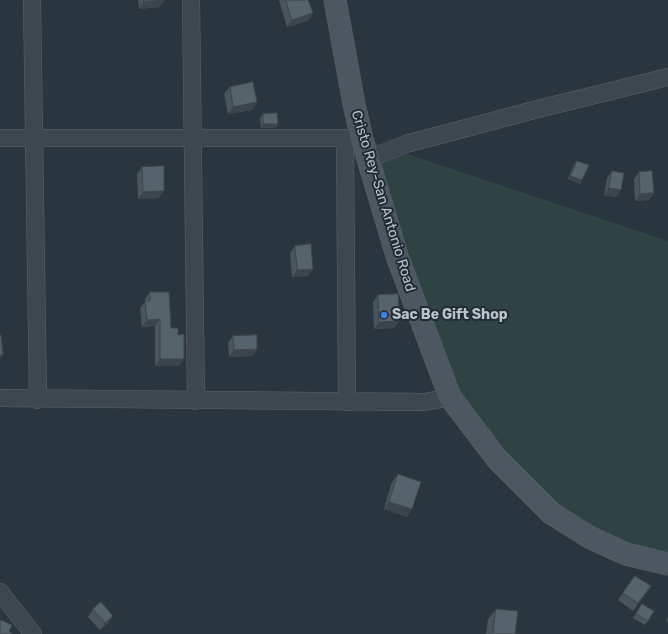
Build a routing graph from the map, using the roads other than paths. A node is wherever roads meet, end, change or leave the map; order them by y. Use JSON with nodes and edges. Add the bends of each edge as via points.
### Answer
{"nodes":[{"id":1,"x":32,"y":0,"type":"edge"},
{"id":2,"x":191,"y":0,"type":"edge"},
{"id":3,"x":335,"y":0,"type":"edge"},
{"id":4,"x":668,"y":77,"type":"edge"},
{"id":5,"x":0,"y":138,"type":"edge"},
{"id":6,"x":33,"y":138,"type":"junction"},
{"id":7,"x":194,"y":138,"type":"junction"},
{"id":8,"x":358,"y":145,"type":"junction"},
{"id":9,"x":450,"y":397,"type":"junction"},
{"id":10,"x":0,"y":398,"type":"edge"},
{"id":11,"x":38,"y":400,"type":"junction"},
{"id":12,"x":196,"y":401,"type":"junction"},
{"id":13,"x":347,"y":402,"type":"junction"},
{"id":14,"x":668,"y":564,"type":"edge"},
{"id":15,"x":0,"y":592,"type":"edge"},
{"id":16,"x":33,"y":634,"type":"edge"}],
"edges":[{"from":1,"to":6,"type":"street"},
{"from":2,"to":7,"type":"street"},
{"from":3,"to":8,"type":"main road","name":"Cristo Rey-San Antonio Road","via":[[354,104]]},
{"from":4,"to":8,"type":"street","via":[[406,144]]},
{"from":5,"to":6,"type":"street"},
{"from":6,"to":7,"type":"street"},
{"from":6,"to":11,"type":"street"},
{"from":7,"to":8,"type":"street"},
{"from":7,"to":12,"type":"street"},
{"from":8,"to":9,"type":"main road","name":"Cristo Rey-San Antonio Road"},
{"from":8,"to":13,"type":"street"},
{"from":9,"to":13,"type":"street","via":[[424,402]]},
{"from":9,"to":14,"type":"main road","name":"Cristo Rey-San Antonio Road","via":[[497,459],[551,513],[589,537],[626,554]]},
{"from":10,"to":11,"type":"street"},
{"from":11,"to":12,"type":"street"},
{"from":12,"to":13,"type":"street"},
{"from":15,"to":16,"type":"street"}]}
